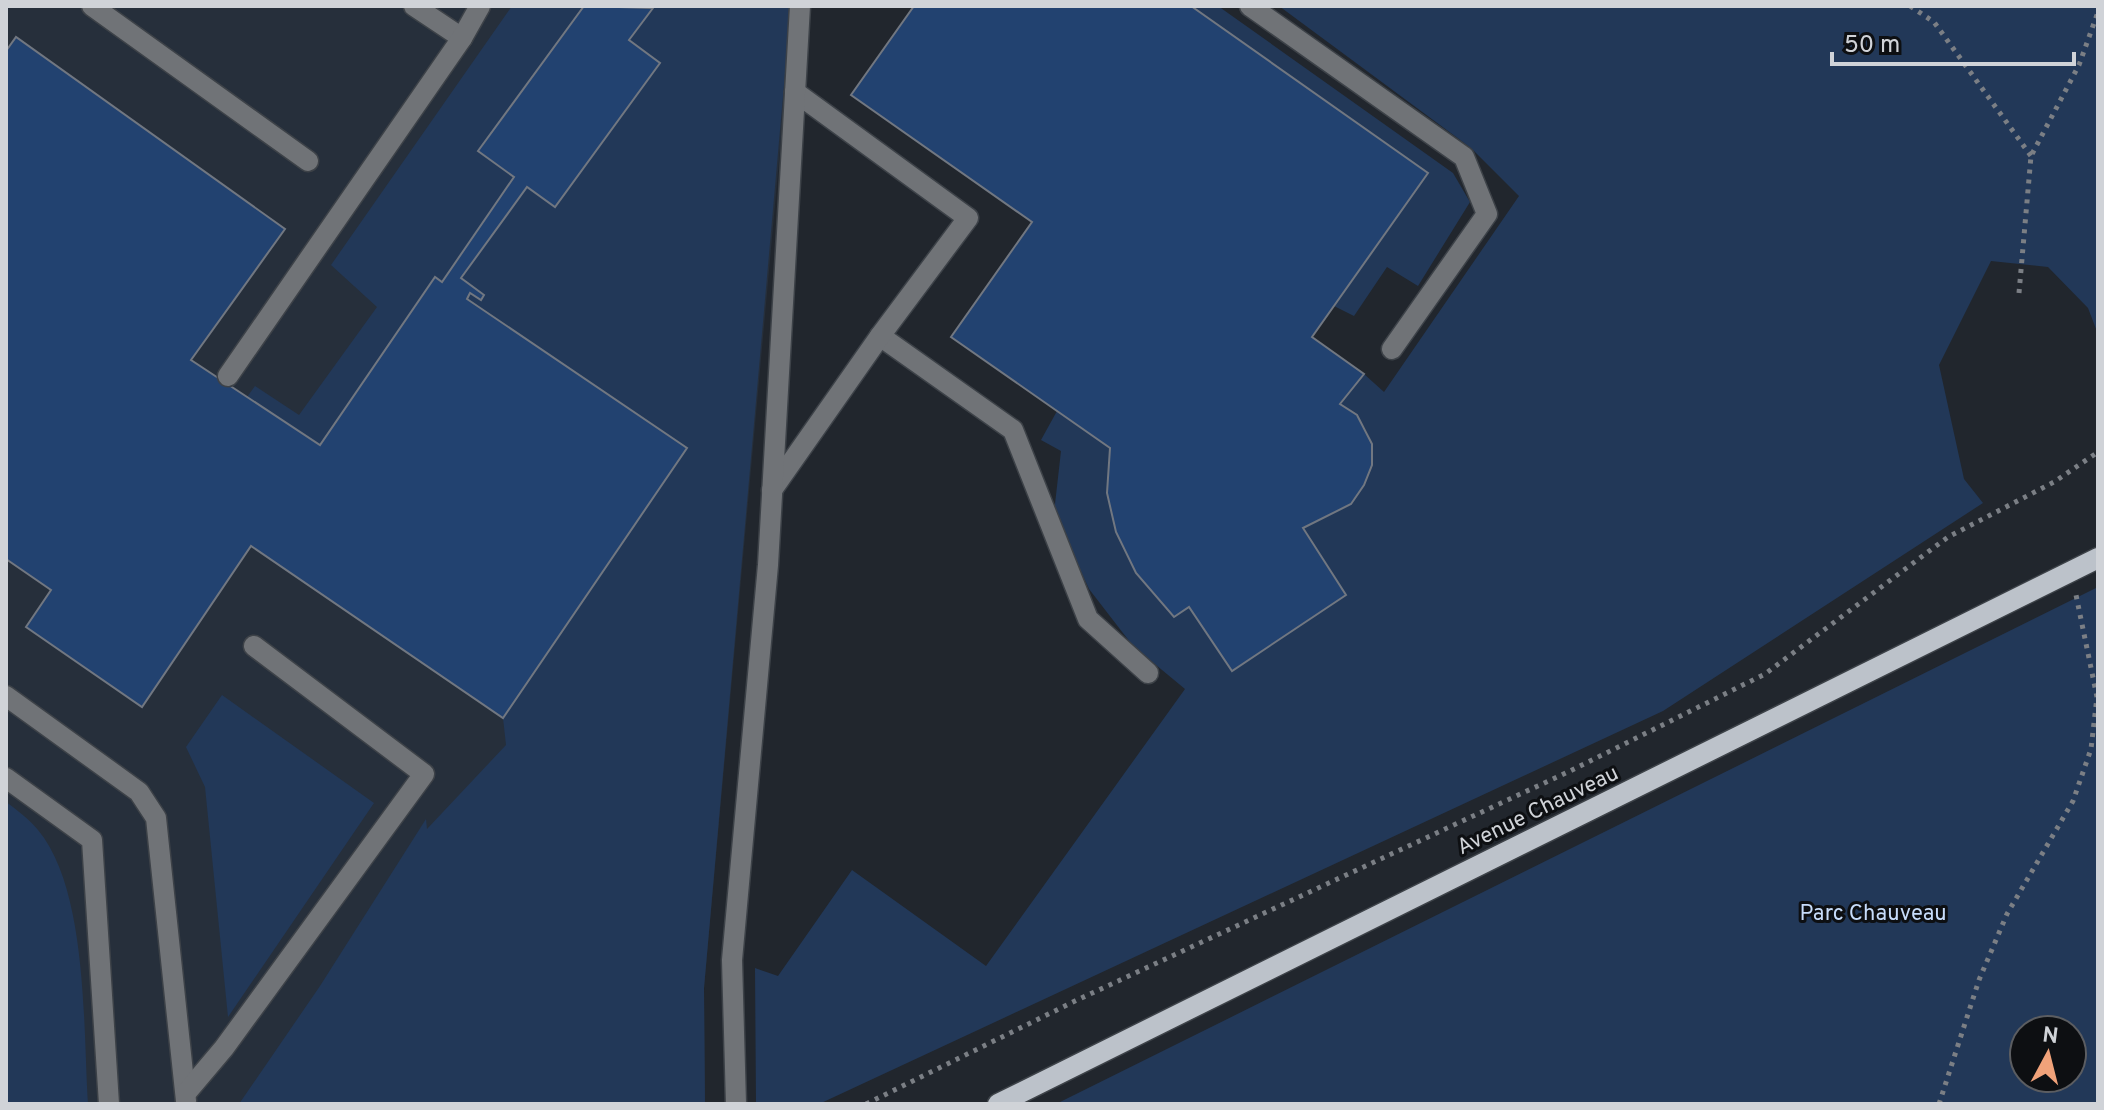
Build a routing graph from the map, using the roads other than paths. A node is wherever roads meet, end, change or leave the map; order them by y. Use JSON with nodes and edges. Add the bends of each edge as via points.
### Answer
{"nodes":[{"id":1,"x":92,"y":6,"type":"edge"},
{"id":2,"x":414,"y":6,"type":"edge"},
{"id":3,"x":480,"y":6,"type":"edge"},
{"id":4,"x":800,"y":6,"type":"edge"},
{"id":5,"x":1250,"y":6,"type":"edge"},
{"id":6,"x":462,"y":38,"type":"junction"},
{"id":7,"x":795,"y":92,"type":"junction"},
{"id":8,"x":308,"y":161,"type":"dead end"},
{"id":9,"x":880,"y":336,"type":"junction"},
{"id":10,"x":1392,"y":349,"type":"dead end"},
{"id":11,"x":228,"y":376,"type":"dead end"},
{"id":12,"x":772,"y":490,"type":"junction"},
{"id":13,"x":2098,"y":558,"type":"edge"},
{"id":14,"x":254,"y":646,"type":"dead end"},
{"id":15,"x":1148,"y":673,"type":"dead end"},
{"id":16,"x":6,"y":696,"type":"edge"},
{"id":17,"x":6,"y":778,"type":"edge"},
{"id":18,"x":186,"y":1098,"type":"edge"},
{"id":19,"x":109,"y":1104,"type":"edge"},
{"id":20,"x":736,"y":1104,"type":"edge"},
{"id":21,"x":998,"y":1104,"type":"edge"}],
"edges":[{"from":1,"to":8,"type":"lane"},
{"from":2,"to":6,"type":"lane"},
{"from":3,"to":6,"type":"lane"},
{"from":4,"to":7,"type":"lane"},
{"from":5,"to":10,"type":"lane","via":[[1464,157],[1487,214]]},
{"from":6,"to":11,"type":"lane"},
{"from":7,"to":9,"type":"lane","via":[[968,218]]},
{"from":7,"to":12,"type":"lane"},
{"from":9,"to":12,"type":"lane"},
{"from":9,"to":15,"type":"lane","via":[[1013,430],[1088,619]]},
{"from":12,"to":20,"type":"lane","via":[[732,960]]},
{"from":13,"to":21,"type":"main road","name":"Avenue Chauveau"},
{"from":14,"to":18,"type":"lane","via":[[424,774]]},
{"from":16,"to":18,"type":"lane","via":[[139,792],[156,818]]},
{"from":17,"to":19,"type":"lane","via":[[92,840]]}]}
